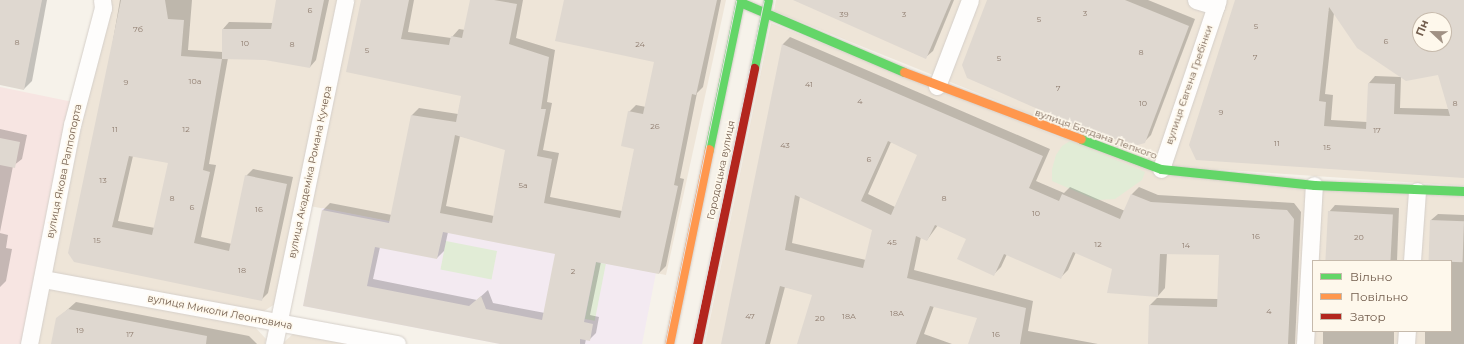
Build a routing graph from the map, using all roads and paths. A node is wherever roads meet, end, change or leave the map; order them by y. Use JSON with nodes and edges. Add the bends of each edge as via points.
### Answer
{"nodes":[{"id":1,"x":102,"y":0,"type":"edge"},
{"id":2,"x":345,"y":0,"type":"edge"},
{"id":3,"x":768,"y":0,"type":"edge"},
{"id":4,"x":970,"y":0,"type":"edge"},
{"id":5,"x":1196,"y":0,"type":"edge"},
{"id":6,"x":740,"y":1,"type":"edge"},
{"id":7,"x":1217,"y":3,"type":"edge"},
{"id":8,"x":765,"y":14,"type":"junction"},
{"id":9,"x":937,"y":86,"type":"junction"},
{"id":10,"x":1161,"y":169,"type":"junction"},
{"id":11,"x":1314,"y":185,"type":"junction"},
{"id":12,"x":1417,"y":191,"type":"junction"},
{"id":13,"x":1464,"y":191,"type":"edge"},
{"id":14,"x":1412,"y":260,"type":"edge"},
{"id":15,"x":43,"y":279,"type":"junction"},
{"id":16,"x":279,"y":323,"type":"junction"},
{"id":17,"x":1407,"y":332,"type":"edge"},
{"id":18,"x":29,"y":344,"type":"edge"},
{"id":19,"x":274,"y":344,"type":"edge"},
{"id":20,"x":397,"y":344,"type":"edge"},
{"id":21,"x":669,"y":344,"type":"edge"},
{"id":22,"x":696,"y":344,"type":"edge"},
{"id":23,"x":1305,"y":344,"type":"edge"},
{"id":24,"x":1406,"y":344,"type":"edge"}],
"edges":[{"from":1,"to":15,"type":"street","name":"вулиця Якова Раппопорта","via":[[103,8],[72,125]]},
{"from":2,"to":16,"type":"street","name":"вулиця Академіка Романа Кучера"},
{"from":3,"to":8,"type":"street","name":"Городоцька вулиця"},
{"from":4,"to":9,"type":"street"},
{"from":5,"to":7,"type":"street"},
{"from":6,"to":8,"type":"street","name":"вулиця Богдана Лепкого"},
{"from":6,"to":21,"type":"street","name":"Городоцька вулиця"},
{"from":7,"to":10,"type":"street","name":"вулиця Євгена Гребінки"},
{"from":8,"to":9,"type":"street","name":"вулиця Богдана Лепкого"},
{"from":8,"to":22,"type":"street","name":"Городоцька вулиця"},
{"from":9,"to":10,"type":"street","name":"вулиця Богдана Лепкого"},
{"from":10,"to":11,"type":"street","name":"вулиця Богдана Лепкого"},
{"from":11,"to":12,"type":"street","name":"вулиця Богдана Лепкого"},
{"from":11,"to":23,"type":"street"},
{"from":12,"to":13,"type":"street","name":"вулиця Богдана Лепкого"},
{"from":12,"to":14,"type":"street"},
{"from":15,"to":16,"type":"street","name":"вулиця Миколи Леонтовича"},
{"from":15,"to":18,"type":"street","name":"вулиця Якова Раппопорта"},
{"from":16,"to":19,"type":"street","name":"вулиця Академіка Романа Кучера"},
{"from":16,"to":20,"type":"street","name":"вулиця Миколи Леонтовича"},
{"from":17,"to":24,"type":"street"}]}
